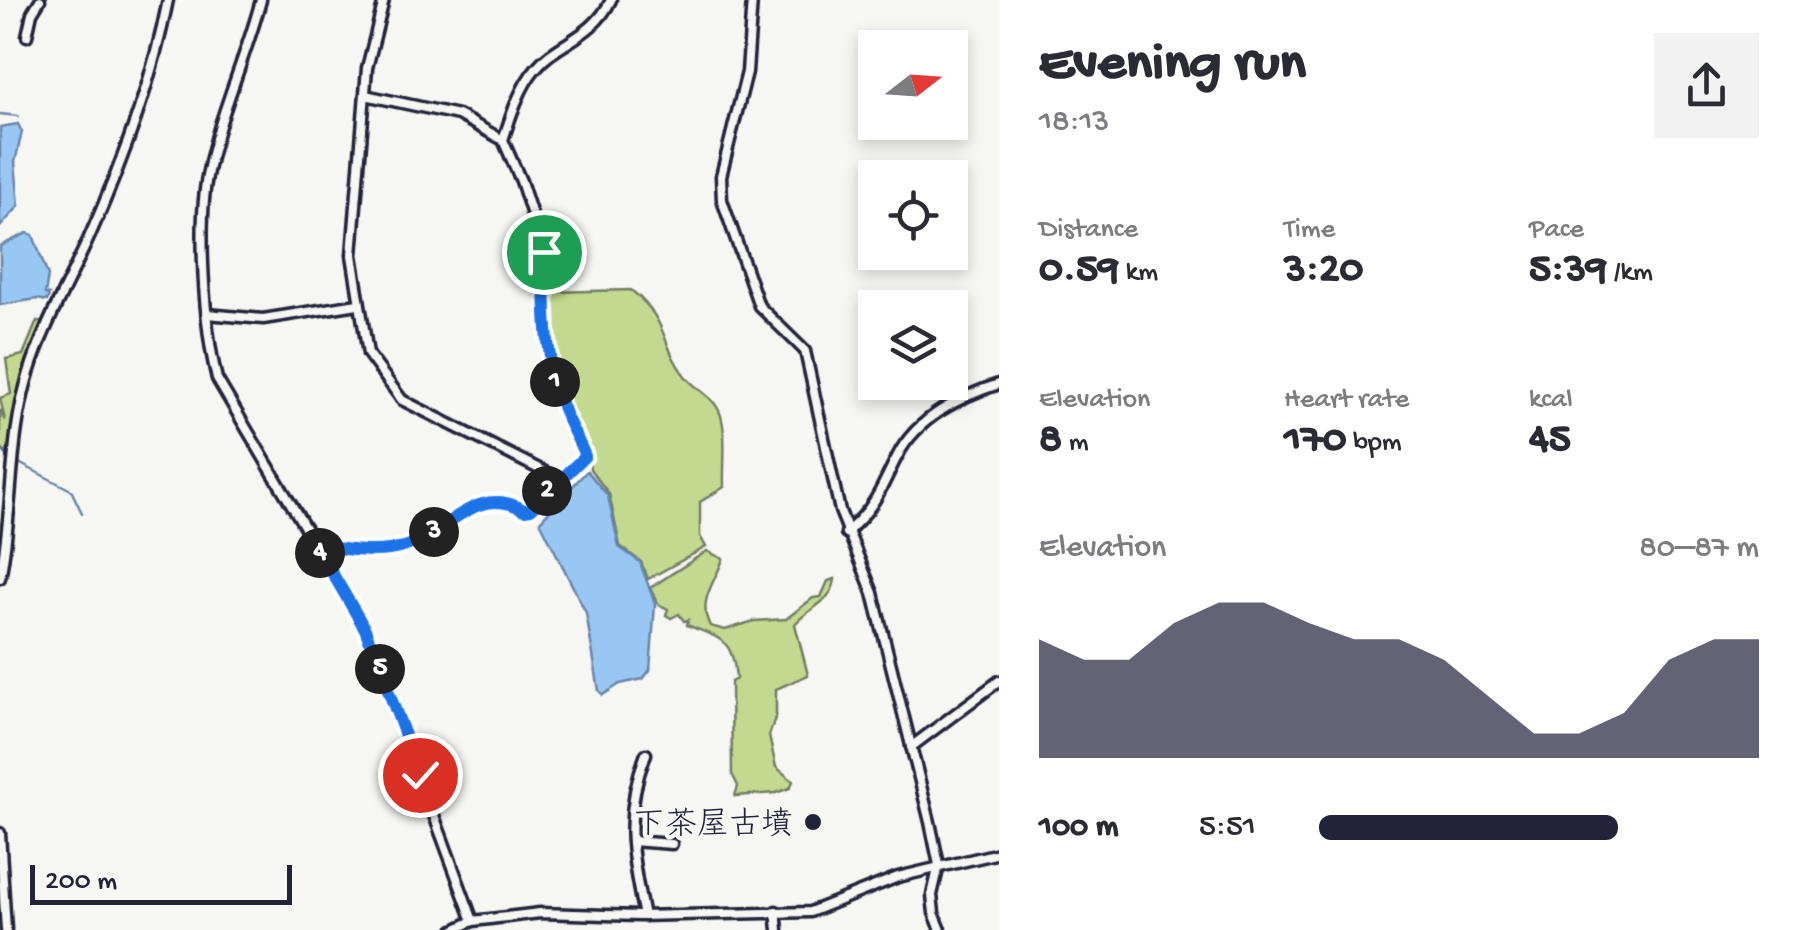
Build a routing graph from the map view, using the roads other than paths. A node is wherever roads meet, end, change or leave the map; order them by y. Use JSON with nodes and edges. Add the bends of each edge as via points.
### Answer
{"nodes":[{"id":1,"x":40,"y":0,"type":"edge"},
{"id":2,"x":168,"y":0,"type":"edge"},
{"id":3,"x":261,"y":0,"type":"edge"},
{"id":4,"x":384,"y":0,"type":"edge"},
{"id":5,"x":611,"y":0,"type":"edge"},
{"id":6,"x":752,"y":0,"type":"edge"},
{"id":7,"x":27,"y":36,"type":"dead end"},
{"id":8,"x":365,"y":95,"type":"junction"},
{"id":9,"x":503,"y":140,"type":"junction"},
{"id":10,"x":358,"y":304,"type":"junction"},
{"id":11,"x":207,"y":314,"type":"junction"},
{"id":12,"x":999,"y":384,"type":"edge"},
{"id":13,"x":0,"y":479,"type":"edge"},
{"id":14,"x":558,"y":479,"type":"junction"},
{"id":15,"x":8,"y":485,"type":"junction"},
{"id":16,"x":846,"y":533,"type":"junction"},
{"id":17,"x":316,"y":545,"type":"junction"},
{"id":18,"x":0,"y":578,"type":"edge"},
{"id":19,"x":998,"y":684,"type":"edge"},
{"id":20,"x":911,"y":746,"type":"junction"},
{"id":21,"x":646,"y":754,"type":"dead end"},
{"id":22,"x":0,"y":834,"type":"edge"},
{"id":23,"x":632,"y":840,"type":"junction"},
{"id":24,"x":672,"y":844,"type":"dead end"},
{"id":25,"x":999,"y":852,"type":"edge"},
{"id":26,"x":938,"y":865,"type":"junction"},
{"id":27,"x":776,"y":911,"type":"junction"},
{"id":28,"x":641,"y":916,"type":"junction"},
{"id":29,"x":473,"y":922,"type":"junction"},
{"id":30,"x":6,"y":930,"type":"edge"},
{"id":31,"x":454,"y":930,"type":"edge"},
{"id":32,"x":640,"y":930,"type":"edge"},
{"id":33,"x":778,"y":930,"type":"edge"},
{"id":34,"x":941,"y":930,"type":"edge"}],
"edges":[{"from":1,"to":7,"type":"street"},
{"from":2,"to":15,"type":"street","via":[[118,168],[30,369]]},
{"from":3,"to":11,"type":"street","via":[[208,169]]},
{"from":4,"to":8,"type":"street"},
{"from":5,"to":9,"type":"street","via":[[592,26],[537,66]]},
{"from":6,"to":16,"type":"street","via":[[747,72],[721,176],[722,200],[759,306],[804,351]]},
{"from":8,"to":9,"type":"street","via":[[458,115]]},
{"from":8,"to":10,"type":"street","via":[[352,255]]},
{"from":9,"to":14,"type":"street","via":[[544,252],[552,369],[585,456]]},
{"from":10,"to":11,"type":"street","via":[[262,319]]},
{"from":10,"to":14,"type":"street","via":[[368,354],[402,400]]},
{"from":11,"to":17,"type":"street","via":[[217,379]]},
{"from":12,"to":16,"type":"street","via":[[916,429],[870,511]]},
{"from":13,"to":15,"type":"street"},
{"from":14,"to":17,"type":"street","via":[[531,509],[497,501],[476,506],[400,548]]},
{"from":15,"to":18,"type":"street"},
{"from":16,"to":20,"type":"street","via":[[873,592]]},
{"from":17,"to":29,"type":"street","via":[[365,629]]},
{"from":19,"to":20,"type":"street"},
{"from":20,"to":26,"type":"street"},
{"from":21,"to":23,"type":"street","via":[[632,800]]},
{"from":22,"to":30,"type":"street"},
{"from":23,"to":24,"type":"street"},
{"from":23,"to":28,"type":"street"},
{"from":25,"to":26,"type":"street"},
{"from":26,"to":27,"type":"street","via":[[810,912]]},
{"from":26,"to":34,"type":"street","via":[[932,894]]},
{"from":27,"to":28,"type":"street"},
{"from":27,"to":33,"type":"street"},
{"from":28,"to":29,"type":"street","via":[[540,913]]},
{"from":28,"to":32,"type":"street"},
{"from":29,"to":31,"type":"street"}]}
